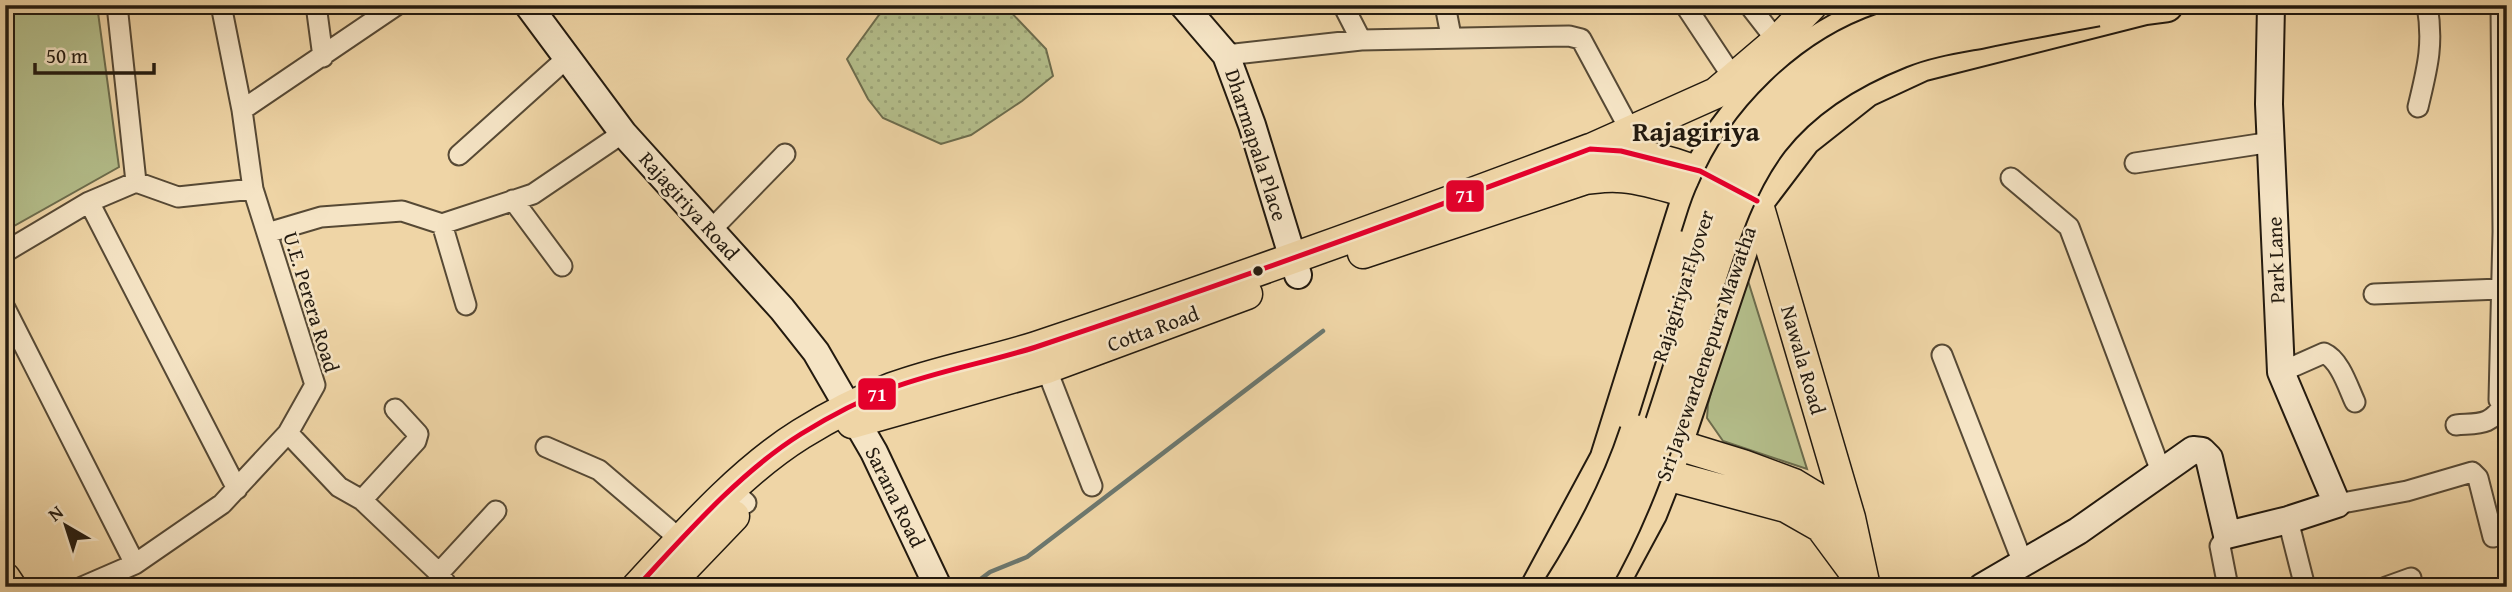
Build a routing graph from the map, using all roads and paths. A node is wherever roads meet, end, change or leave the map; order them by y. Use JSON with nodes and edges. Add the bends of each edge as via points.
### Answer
{"nodes":[{"id":1,"x":117,"y":5,"type":"edge"},
{"id":2,"x":221,"y":5,"type":"edge"},
{"id":3,"x":316,"y":5,"type":"edge"},
{"id":4,"x":528,"y":5,"type":"edge"},
{"id":5,"x":1183,"y":5,"type":"edge"},
{"id":6,"x":1343,"y":5,"type":"edge"},
{"id":7,"x":1445,"y":5,"type":"edge"},
{"id":8,"x":1685,"y":5,"type":"edge"},
{"id":9,"x":1749,"y":5,"type":"edge"},
{"id":10,"x":1812,"y":5,"type":"edge"},
{"id":11,"x":1900,"y":5,"type":"edge"},
{"id":12,"x":1992,"y":5,"type":"edge"},
{"id":13,"x":2120,"y":5,"type":"edge"},
{"id":14,"x":2166,"y":5,"type":"edge"},
{"id":15,"x":2271,"y":5,"type":"edge"},
{"id":16,"x":2427,"y":5,"type":"edge"},
{"id":17,"x":2501,"y":5,"type":"edge"},
{"id":18,"x":391,"y":7,"type":"edge"},
{"id":19,"x":1829,"y":27,"type":"edge"},
{"id":20,"x":1451,"y":37,"type":"junction"},
{"id":21,"x":1362,"y":40,"type":"junction"},
{"id":22,"x":1777,"y":41,"type":"junction"},
{"id":23,"x":1226,"y":55,"type":"junction"},
{"id":24,"x":323,"y":57,"type":"junction"},
{"id":25,"x":566,"y":58,"type":"junction"},
{"id":26,"x":2503,"y":83,"type":"edge"},
{"id":27,"x":1725,"y":86,"type":"junction"},
{"id":28,"x":1866,"y":90,"type":"junction"},
{"id":29,"x":2418,"y":107,"type":"dead end"},
{"id":30,"x":242,"y":110,"type":"junction"},
{"id":31,"x":1630,"y":130,"type":"junction"},
{"id":32,"x":623,"y":133,"type":"junction"},
{"id":33,"x":2272,"y":142,"type":"junction"},
{"id":34,"x":785,"y":154,"type":"dead end"},
{"id":35,"x":459,"y":155,"type":"dead end"},
{"id":36,"x":1589,"y":160,"type":"junction"},
{"id":37,"x":2135,"y":163,"type":"dead end"},
{"id":38,"x":2011,"y":178,"type":"dead end"},
{"id":39,"x":136,"y":182,"type":"junction"},
{"id":40,"x":1695,"y":183,"type":"junction"},
{"id":41,"x":253,"y":190,"type":"junction"},
{"id":42,"x":513,"y":200,"type":"junction"},
{"id":43,"x":1757,"y":201,"type":"junction"},
{"id":44,"x":89,"y":202,"type":"junction"},
{"id":45,"x":442,"y":224,"type":"junction"},
{"id":46,"x":711,"y":230,"type":"junction"},
{"id":47,"x":2505,"y":232,"type":"edge"},
{"id":48,"x":267,"y":233,"type":"junction"},
{"id":49,"x":5,"y":252,"type":"edge"},
{"id":50,"x":562,"y":266,"type":"dead end"},
{"id":51,"x":1295,"y":267,"type":"junction"},
{"id":52,"x":2500,"y":289,"type":"junction"},
{"id":53,"x":2374,"y":294,"type":"dead end"},
{"id":54,"x":466,"y":305,"type":"dead end"},
{"id":55,"x":5,"y":308,"type":"edge"},
{"id":56,"x":1942,"y":355,"type":"dead end"},
{"id":57,"x":1042,"y":357,"type":"junction"},
{"id":58,"x":2281,"y":372,"type":"junction"},
{"id":59,"x":2355,"y":402,"type":"dead end"},
{"id":60,"x":2505,"y":404,"type":"edge"},
{"id":61,"x":395,"y":409,"type":"dead end"},
{"id":62,"x":852,"y":414,"type":"junction"},
{"id":63,"x":2456,"y":425,"type":"dead end"},
{"id":64,"x":1618,"y":428,"type":"junction"},
{"id":65,"x":288,"y":433,"type":"junction"},
{"id":66,"x":1676,"y":444,"type":"junction"},
{"id":67,"x":546,"y":447,"type":"dead end"},
{"id":68,"x":1607,"y":459,"type":"junction"},
{"id":69,"x":2162,"y":474,"type":"junction"},
{"id":70,"x":1665,"y":475,"type":"junction"},
{"id":71,"x":1092,"y":486,"type":"dead end"},
{"id":72,"x":237,"y":489,"type":"junction"},
{"id":73,"x":739,"y":497,"type":"junction"},
{"id":74,"x":362,"y":499,"type":"junction"},
{"id":75,"x":2337,"y":504,"type":"junction"},
{"id":76,"x":496,"y":511,"type":"dead end"},
{"id":77,"x":1850,"y":518,"type":"junction"},
{"id":78,"x":2288,"y":520,"type":"junction"},
{"id":79,"x":2507,"y":533,"type":"edge"},
{"id":80,"x":2227,"y":535,"type":"junction"},
{"id":81,"x":681,"y":540,"type":"junction"},
{"id":82,"x":2022,"y":563,"type":"junction"},
{"id":83,"x":135,"y":564,"type":"junction"},
{"id":84,"x":5,"y":578,"type":"edge"},
{"id":85,"x":2411,"y":578,"type":"dead end"},
{"id":86,"x":443,"y":580,"type":"edge"},
{"id":87,"x":11,"y":587,"type":"edge"},
{"id":88,"x":82,"y":587,"type":"edge"},
{"id":89,"x":638,"y":587,"type":"edge"},
{"id":90,"x":666,"y":587,"type":"edge"},
{"id":91,"x":938,"y":587,"type":"edge"},
{"id":92,"x":1540,"y":587,"type":"edge"},
{"id":93,"x":1561,"y":587,"type":"edge"},
{"id":94,"x":1591,"y":587,"type":"edge"},
{"id":95,"x":1600,"y":587,"type":"edge"},
{"id":96,"x":1610,"y":587,"type":"edge"},
{"id":97,"x":1865,"y":587,"type":"edge"},
{"id":98,"x":1982,"y":587,"type":"edge"},
{"id":99,"x":2228,"y":587,"type":"edge"},
{"id":100,"x":2305,"y":587,"type":"edge"},
{"id":101,"x":2386,"y":587,"type":"edge"}],
"edges":[{"from":1,"to":39,"type":"street"},
{"from":2,"to":30,"type":"street","name":"U.E. Perera Road"},
{"from":3,"to":24,"type":"street"},
{"from":4,"to":25,"type":"street","name":"Rajagiriya Road"},
{"from":5,"to":23,"type":"street","name":"Dharmapala Place"},
{"from":6,"to":21,"type":"street"},
{"from":7,"to":20,"type":"street"},
{"from":8,"to":27,"type":"street"},
{"from":9,"to":22,"type":"street"},
{"from":10,"to":22,"type":"main road"},
{"from":11,"to":19,"type":"highway"},
{"from":12,"to":93,"type":"highway","name":"Rajagiriya Flyover","bridge":true,"via":[[1912,21],[1863,38],[1817,65],[1751,130],[1710,200],[1631,451],[1586,548]]},
{"from":13,"to":94,"type":"highway","name":"Rajagiriya Flyover","bridge":true,"via":[[1933,40],[1900,51],[1843,78],[1772,140],[1733,206],[1650,463],[1627,520]]},
{"from":14,"to":28,"type":"highway","name":"Sri Jayewardenepura Mawatha","via":[[1922,64]]},
{"from":15,"to":33,"type":"street","name":"Park Lane"},
{"from":16,"to":29,"type":"street","via":[[2430,57]]},
{"from":17,"to":26,"type":"street"},
{"from":18,"to":24,"type":"street"},
{"from":19,"to":27,"type":"main road"},
{"from":19,"to":28,"type":"street"},
{"from":19,"to":40,"type":"highway","via":[[1745,104]]},
{"from":20,"to":21,"type":"street"},
{"from":20,"to":31,"type":"street","via":[[1581,39]]},
{"from":21,"to":23,"type":"street"},
{"from":22,"to":27,"type":"main road"},
{"from":23,"to":51,"type":"street","name":"Dharmapala Place"},
{"from":24,"to":30,"type":"street"},
{"from":25,"to":32,"type":"street","name":"Rajagiriya Road"},
{"from":25,"to":35,"type":"street"},
{"from":26,"to":47,"type":"street"},
{"from":27,"to":31,"type":"main road"},
{"from":28,"to":43,"type":"highway","name":"Sri Jayewardenepura Mawatha","via":[[1804,139]]},
{"from":30,"to":41,"type":"street","name":"U.E. Perera Road"},
{"from":31,"to":36,"type":"main road"},
{"from":32,"to":42,"type":"street","via":[[533,194]]},
{"from":32,"to":46,"type":"street","name":"Rajagiriya Road"},
{"from":33,"to":37,"type":"street"},
{"from":33,"to":58,"type":"street","name":"Park Lane"},
{"from":34,"to":46,"type":"street"},
{"from":36,"to":40,"type":"main road","name":"Cotta Road","via":[[1621,151]]},
{"from":36,"to":51,"type":"main road","name":"Cotta Road","via":[[1585,178]]},
{"from":38,"to":69,"type":"street","via":[[2069,227]]},
{"from":39,"to":41,"type":"street","via":[[178,197]]},
{"from":39,"to":44,"type":"street"},
{"from":40,"to":43,"type":"main road","name":"Cotta Road"},
{"from":40,"to":64,"type":"highway"},
{"from":41,"to":48,"type":"street","name":"U.E. Perera Road"},
{"from":42,"to":45,"type":"street"},
{"from":42,"to":50,"type":"street"},
{"from":43,"to":66,"type":"highway","name":"Sri Jayewardenepura Mawatha"},
{"from":43,"to":77,"type":"main road","name":"Nawala Road"},
{"from":44,"to":49,"type":"street"},
{"from":44,"to":72,"type":"street"},
{"from":45,"to":48,"type":"street","via":[[402,211],[320,217]]},
{"from":45,"to":54,"type":"street"},
{"from":46,"to":62,"type":"street","name":"Rajagiriya Road","via":[[816,352]]},
{"from":47,"to":52,"type":"street"},
{"from":48,"to":65,"type":"street","name":"U.E. Perera Road","via":[[316,385]]},
{"from":51,"to":57,"type":"main road","name":"Cotta Road"},
{"from":52,"to":53,"type":"street"},
{"from":52,"to":60,"type":"street","via":[[2499,400]]},
{"from":55,"to":83,"type":"street"},
{"from":56,"to":82,"type":"street"},
{"from":57,"to":62,"type":"main road","name":"Cotta Road","via":[[894,387]]},
{"from":57,"to":71,"type":"street"},
{"from":58,"to":59,"type":"street","via":[[2329,355]]},
{"from":58,"to":75,"type":"street","name":"Park Lane"},
{"from":60,"to":63,"type":"street","via":[[2488,422]]},
{"from":61,"to":74,"type":"street","via":[[418,433],[416,441]]},
{"from":62,"to":73,"type":"main road","name":"Cotta Road","via":[[800,435],[754,469]]},
{"from":62,"to":91,"type":"street","name":"Sarana Road"},
{"from":64,"to":66,"type":"main road"},
{"from":64,"to":68,"type":"highway"},
{"from":65,"to":72,"type":"street","name":"U.E. Perera Road"},
{"from":65,"to":74,"type":"street","via":[[339,487]]},
{"from":66,"to":70,"type":"highway","name":"Sri Jayewardenepura Mawatha"},
{"from":66,"to":77,"type":"main road","via":[[1794,484]]},
{"from":67,"to":81,"type":"street","via":[[599,470]]},
{"from":68,"to":70,"type":"main road","name":"Nawala Road"},
{"from":68,"to":92,"type":"highway"},
{"from":69,"to":80,"type":"street","via":[[2193,450],[2202,451],[2209,458]]},
{"from":69,"to":82,"type":"street"},
{"from":70,"to":96,"type":"highway","name":"Sri Jayewardenepura Mawatha"},
{"from":70,"to":97,"type":"main road","name":"Nawala Road","via":[[1786,507],[1821,527]]},
{"from":72,"to":83,"type":"street","name":"U.E. Perera Road"},
{"from":73,"to":81,"type":"main road","name":"Cotta Road"},
{"from":73,"to":90,"type":"main road","name":"Cotta Road"},
{"from":74,"to":86,"type":"street"},
{"from":75,"to":78,"type":"street"},
{"from":75,"to":79,"type":"street","via":[[2472,472],[2478,478],[2493,537]]},
{"from":76,"to":86,"type":"street"},
{"from":77,"to":97,"type":"main road","name":"Nawala Road"},
{"from":78,"to":80,"type":"street"},
{"from":78,"to":100,"type":"street"},
{"from":80,"to":99,"type":"street","via":[[2220,546]]},
{"from":81,"to":89,"type":"main road","name":"Cotta Road"},
{"from":82,"to":98,"type":"street"},
{"from":83,"to":88,"type":"street","name":"U.E. Perera Road"},
{"from":84,"to":87,"type":"main road"},
{"from":85,"to":101,"type":"street"},
{"from":92,"to":95,"type":"highway","via":[[1589,541],[1602,544],[1608,558]]}]}
